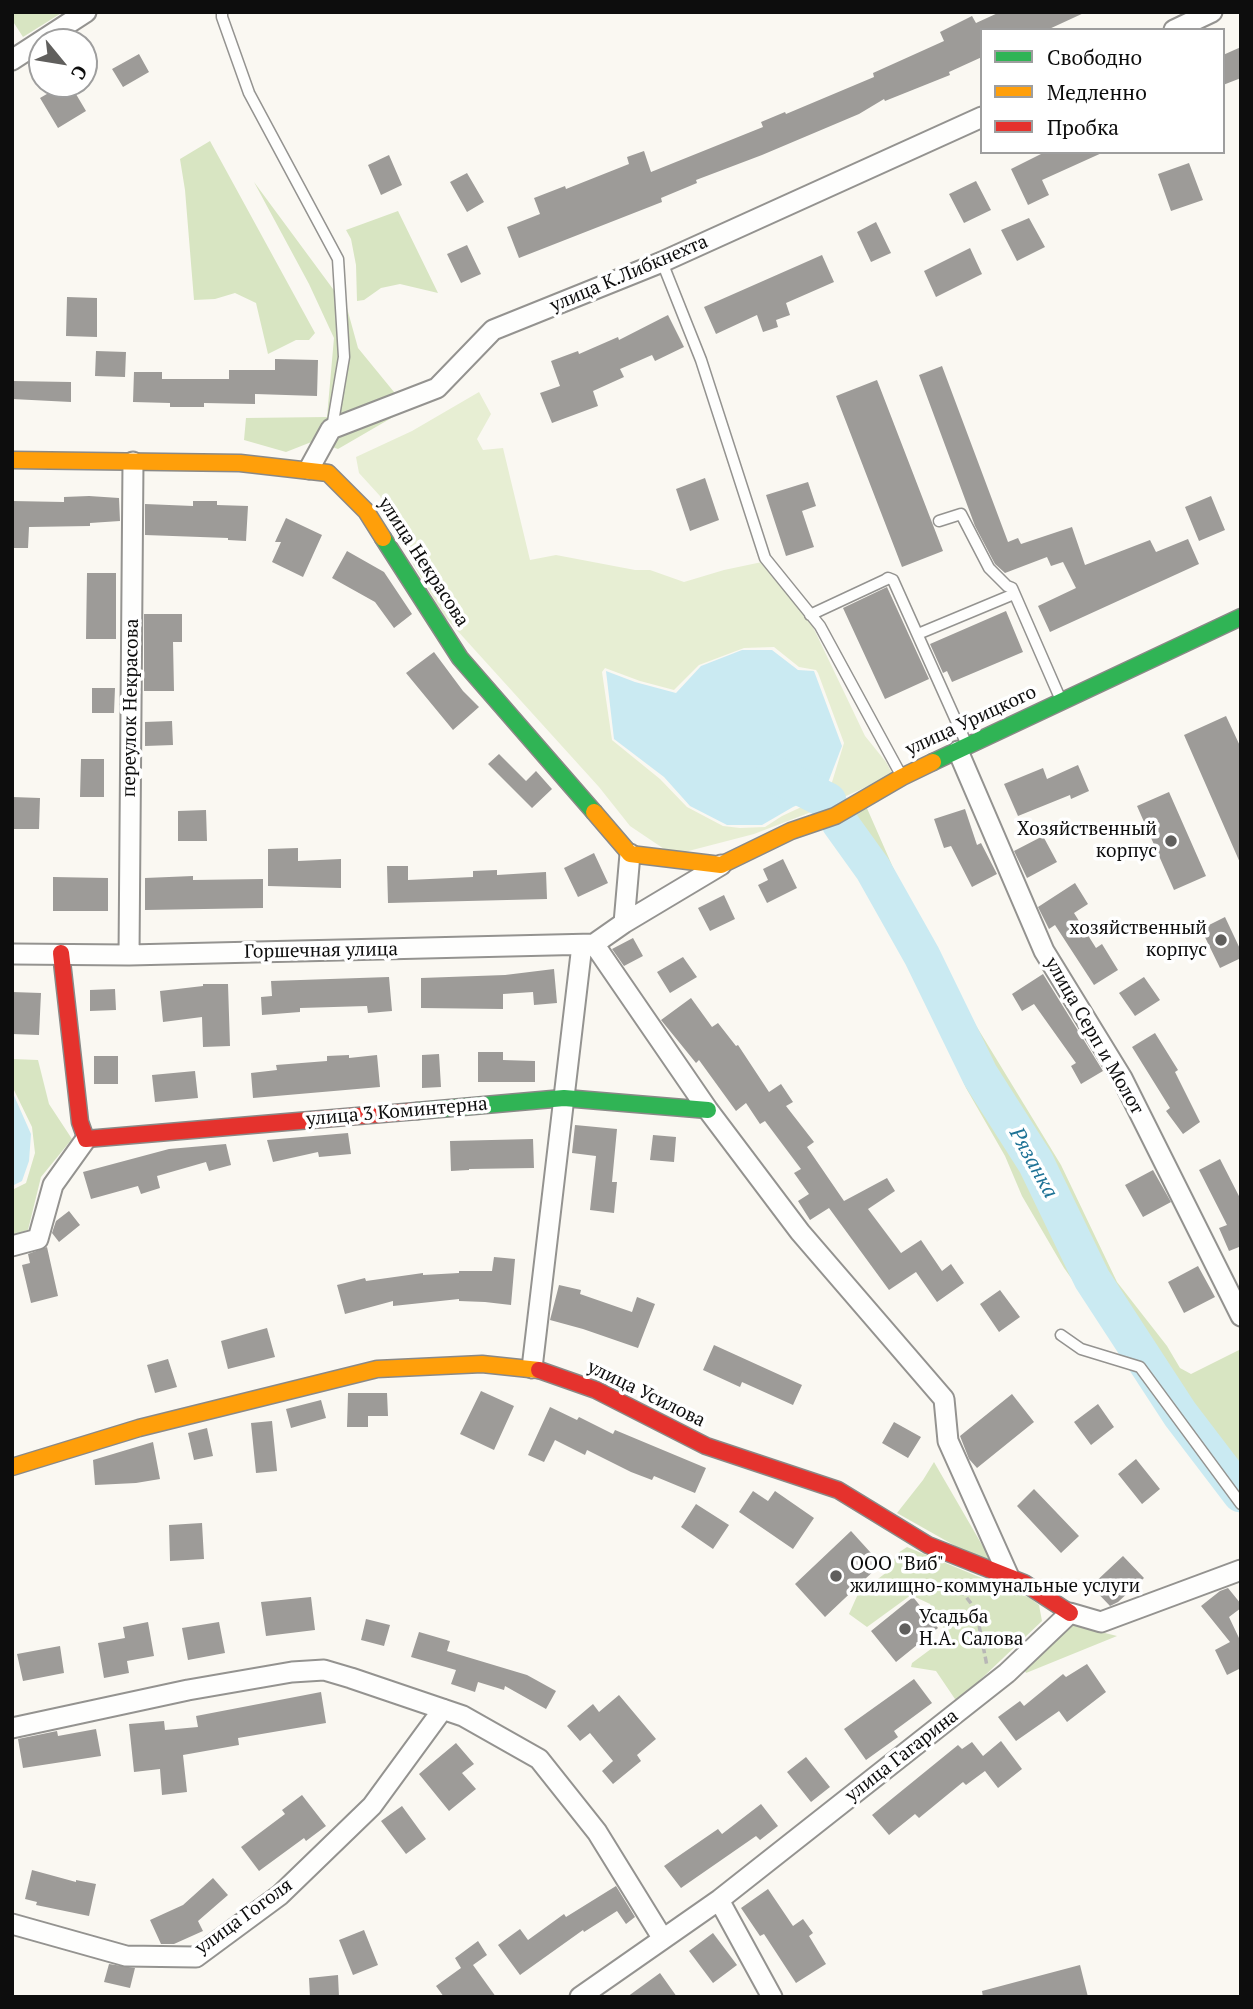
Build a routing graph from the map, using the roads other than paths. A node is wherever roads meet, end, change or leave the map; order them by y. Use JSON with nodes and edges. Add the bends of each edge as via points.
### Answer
{"nodes":[{"id":1,"x":86,"y":12,"type":"edge"},
{"id":2,"x":222,"y":12,"type":"edge"},
{"id":3,"x":1212,"y":12,"type":"edge"},
{"id":4,"x":1178,"y":28,"type":"edge"},
{"id":5,"x":12,"y":60,"type":"edge"},
{"id":6,"x":980,"y":118,"type":"edge"},
{"id":7,"x":663,"y":262,"type":"junction"},
{"id":8,"x":331,"y":429,"type":"junction"},
{"id":9,"x":12,"y":460,"type":"edge"},
{"id":10,"x":134,"y":462,"type":"junction"},
{"id":11,"x":309,"y":469,"type":"junction"},
{"id":12,"x":939,"y":522,"type":"dead end"},
{"id":13,"x":1014,"y":594,"type":"junction"},
{"id":14,"x":810,"y":615,"type":"junction"},
{"id":15,"x":1241,"y":617,"type":"edge"},
{"id":16,"x":918,"y":634,"type":"junction"},
{"id":17,"x":1062,"y":702,"type":"junction"},
{"id":18,"x":963,"y":748,"type":"junction"},
{"id":19,"x":902,"y":777,"type":"junction"},
{"id":20,"x":630,"y":855,"type":"junction"},
{"id":21,"x":721,"y":865,"type":"junction"},
{"id":22,"x":624,"y":923,"type":"junction"},
{"id":23,"x":588,"y":945,"type":"junction"},
{"id":24,"x":61,"y":953,"type":"junction"},
{"id":25,"x":12,"y":954,"type":"edge"},
{"id":26,"x":129,"y":955,"type":"junction"},
{"id":27,"x":564,"y":1098,"type":"junction"},
{"id":28,"x":708,"y":1110,"type":"junction"},
{"id":29,"x":86,"y":1139,"type":"junction"},
{"id":30,"x":12,"y":1246,"type":"edge"},
{"id":31,"x":1241,"y":1317,"type":"edge"},
{"id":32,"x":1062,"y":1335,"type":"dead end"},
{"id":33,"x":532,"y":1368,"type":"junction"},
{"id":34,"x":12,"y":1467,"type":"edge"},
{"id":35,"x":1241,"y":1504,"type":"edge"},
{"id":36,"x":1241,"y":1570,"type":"edge"},
{"id":37,"x":1009,"y":1577,"type":"junction"},
{"id":38,"x":1070,"y":1612,"type":"junction"},
{"id":39,"x":443,"y":1709,"type":"junction"},
{"id":40,"x":12,"y":1728,"type":"edge"},
{"id":41,"x":719,"y":1900,"type":"junction"},
{"id":42,"x":12,"y":1924,"type":"edge"},
{"id":43,"x":663,"y":1939,"type":"junction"},
{"id":44,"x":580,"y":1997,"type":"edge"},
{"id":45,"x":772,"y":1997,"type":"edge"}],
"edges":[{"from":1,"to":5,"type":"street"},
{"from":2,"to":8,"type":"lane","via":[[249,93],[338,258],[344,358]]},
{"from":3,"to":4,"type":"street"},
{"from":6,"to":7,"type":"street","name":"улица К.Либкнехта"},
{"from":7,"to":8,"type":"street","name":"улица К.Либкнехта","via":[[493,330],[437,388]]},
{"from":7,"to":14,"type":"lane","via":[[701,360],[765,558]]},
{"from":8,"to":11,"type":"street"},
{"from":9,"to":10,"type":"street","name":"улица Некрасова"},
{"from":10,"to":11,"type":"street","name":"улица Некрасова"},
{"from":10,"to":26,"type":"street","name":"переулок Некрасова"},
{"from":11,"to":20,"type":"street","name":"улица Некрасова","via":[[328,473],[366,511],[460,658]]},
{"from":12,"to":13,"type":"lane","via":[[961,514],[989,568]]},
{"from":13,"to":16,"type":"lane"},
{"from":13,"to":17,"type":"lane"},
{"from":14,"to":16,"type":"lane","via":[[888,578]]},
{"from":14,"to":19,"type":"lane"},
{"from":15,"to":17,"type":"street","name":"улица Урицкого"},
{"from":16,"to":18,"type":"lane"},
{"from":17,"to":18,"type":"street","name":"улица Урицкого"},
{"from":18,"to":19,"type":"street","name":"улица Урицкого"},
{"from":18,"to":31,"type":"street","name":"улица Серп и Молот","via":[[1044,951],[1122,1078]]},
{"from":19,"to":21,"type":"street","name":"улица Урицкого","via":[[835,816],[791,831]]},
{"from":20,"to":21,"type":"street"},
{"from":20,"to":22,"type":"street"},
{"from":21,"to":22,"type":"street"},
{"from":22,"to":23,"type":"street"},
{"from":23,"to":26,"type":"street","name":"Горшечная улица"},
{"from":23,"to":27,"type":"street"},
{"from":23,"to":28,"type":"street"},
{"from":24,"to":25,"type":"street","name":"Горшечная улица"},
{"from":24,"to":26,"type":"street","name":"Горшечная улица"},
{"from":24,"to":29,"type":"street","via":[[80,1122]]},
{"from":27,"to":28,"type":"street","name":"улица 3 Коминтерна"},
{"from":27,"to":29,"type":"street","name":"улица 3 Коминтерна"},
{"from":27,"to":33,"type":"street"},
{"from":28,"to":37,"type":"street","via":[[800,1232],[944,1399],[948,1441]]},
{"from":29,"to":30,"type":"street","via":[[53,1185],[38,1240]]},
{"from":32,"to":35,"type":"lane","via":[[1081,1349],[1140,1367]]},
{"from":33,"to":34,"type":"street","name":"улица Усилова","via":[[482,1364],[377,1368],[139,1428]]},
{"from":33,"to":37,"type":"street","name":"улица Усилова","via":[[596,1390],[706,1446],[838,1490],[928,1545]]},
{"from":36,"to":38,"type":"street","via":[[1101,1622]]},
{"from":37,"to":38,"type":"street","name":"улица Усилова"},
{"from":38,"to":41,"type":"street","name":"улица Гагарина","via":[[990,1686]]},
{"from":39,"to":40,"type":"street","via":[[324,1670],[188,1690]]},
{"from":39,"to":42,"type":"street","name":"улица Гоголя","via":[[372,1806],[280,1895],[196,1957],[126,1955]]},
{"from":39,"to":43,"type":"street","via":[[539,1759],[597,1832]]},
{"from":41,"to":43,"type":"street","name":"улица Гагарина"},
{"from":41,"to":45,"type":"street"},
{"from":43,"to":44,"type":"street","name":"улица Гагарина"}]}
